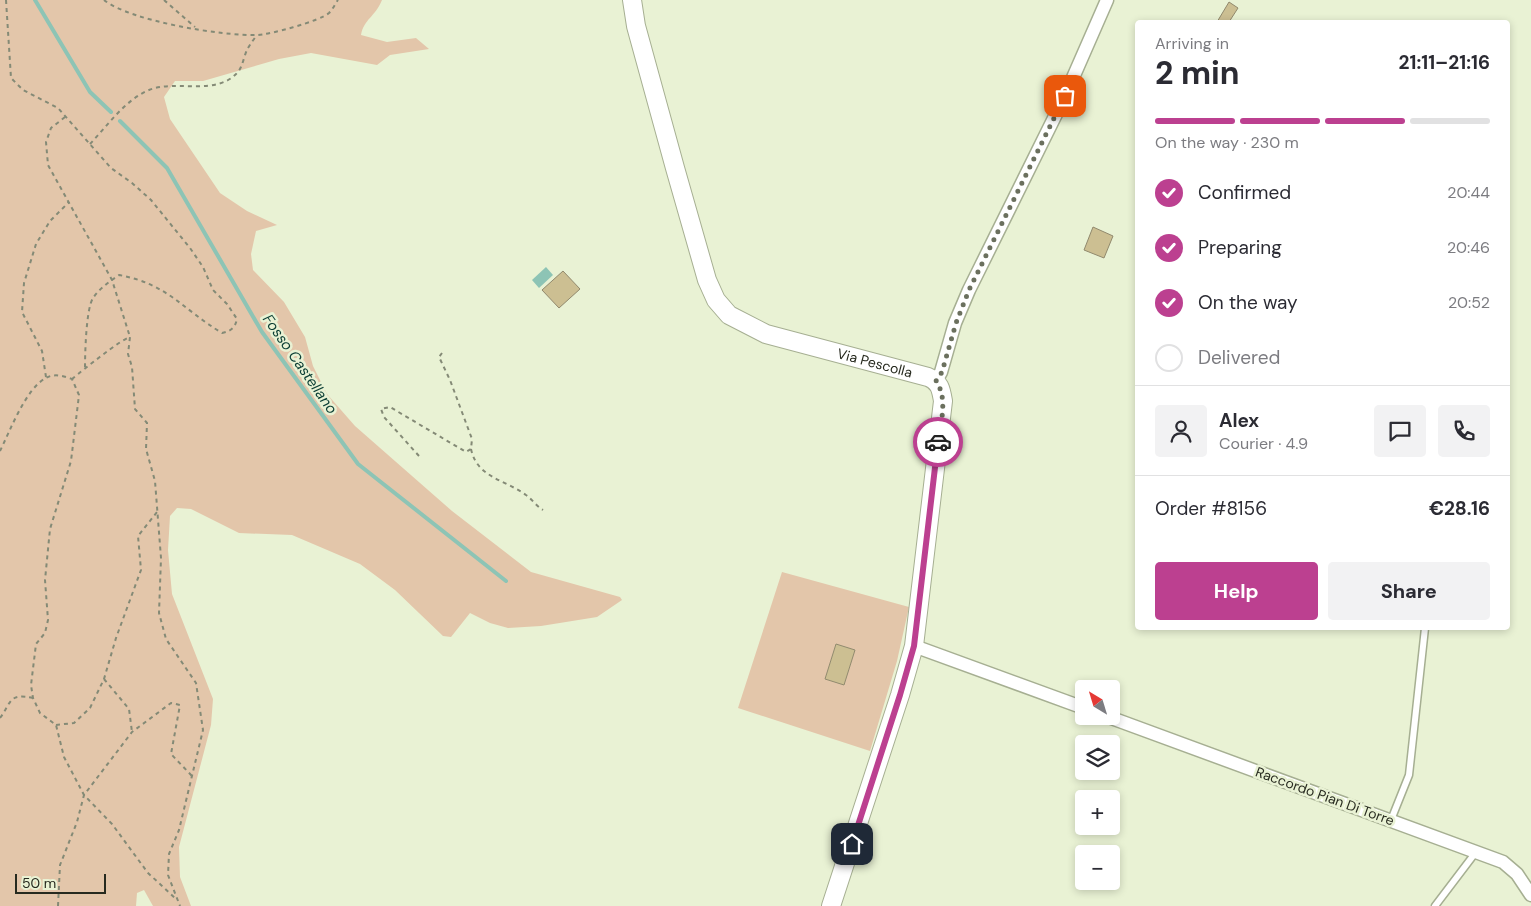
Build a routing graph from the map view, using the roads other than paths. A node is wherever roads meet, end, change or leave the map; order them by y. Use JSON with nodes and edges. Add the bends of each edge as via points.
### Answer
{"nodes":[{"id":1,"x":632,"y":0,"type":"edge"},
{"id":2,"x":1107,"y":0,"type":"edge"},
{"id":3,"x":936,"y":381,"type":"junction"},
{"id":4,"x":1426,"y":630,"type":"edge"},
{"id":5,"x":914,"y":646,"type":"junction"},
{"id":6,"x":1075,"y":705,"type":"edge"},
{"id":7,"x":1120,"y":721,"type":"edge"},
{"id":8,"x":1391,"y":820,"type":"junction"},
{"id":9,"x":1476,"y":852,"type":"junction"},
{"id":10,"x":1531,"y":893,"type":"edge"},
{"id":11,"x":832,"y":906,"type":"edge"},
{"id":12,"x":1435,"y":906,"type":"edge"}],
"edges":[{"from":1,"to":3,"type":"street","name":"Via Pescolla","via":[[636,26],[675,168],[707,280],[716,300],[729,315],[766,334]]},
{"from":2,"to":3,"type":"street","via":[[1065,96],[969,290]]},
{"from":3,"to":5,"type":"street","via":[[943,401]]},
{"from":4,"to":8,"type":"lane","via":[[1410,775]]},
{"from":5,"to":6,"type":"street"},
{"from":5,"to":11,"type":"street"},
{"from":7,"to":8,"type":"street","name":"Raccordo Pian Di Torre"},
{"from":8,"to":9,"type":"street","name":"Raccordo Pian Di Torre"},
{"from":9,"to":10,"type":"street","name":"Raccordo Pian Di Torre","via":[[1504,862]]},
{"from":9,"to":12,"type":"lane"}]}
